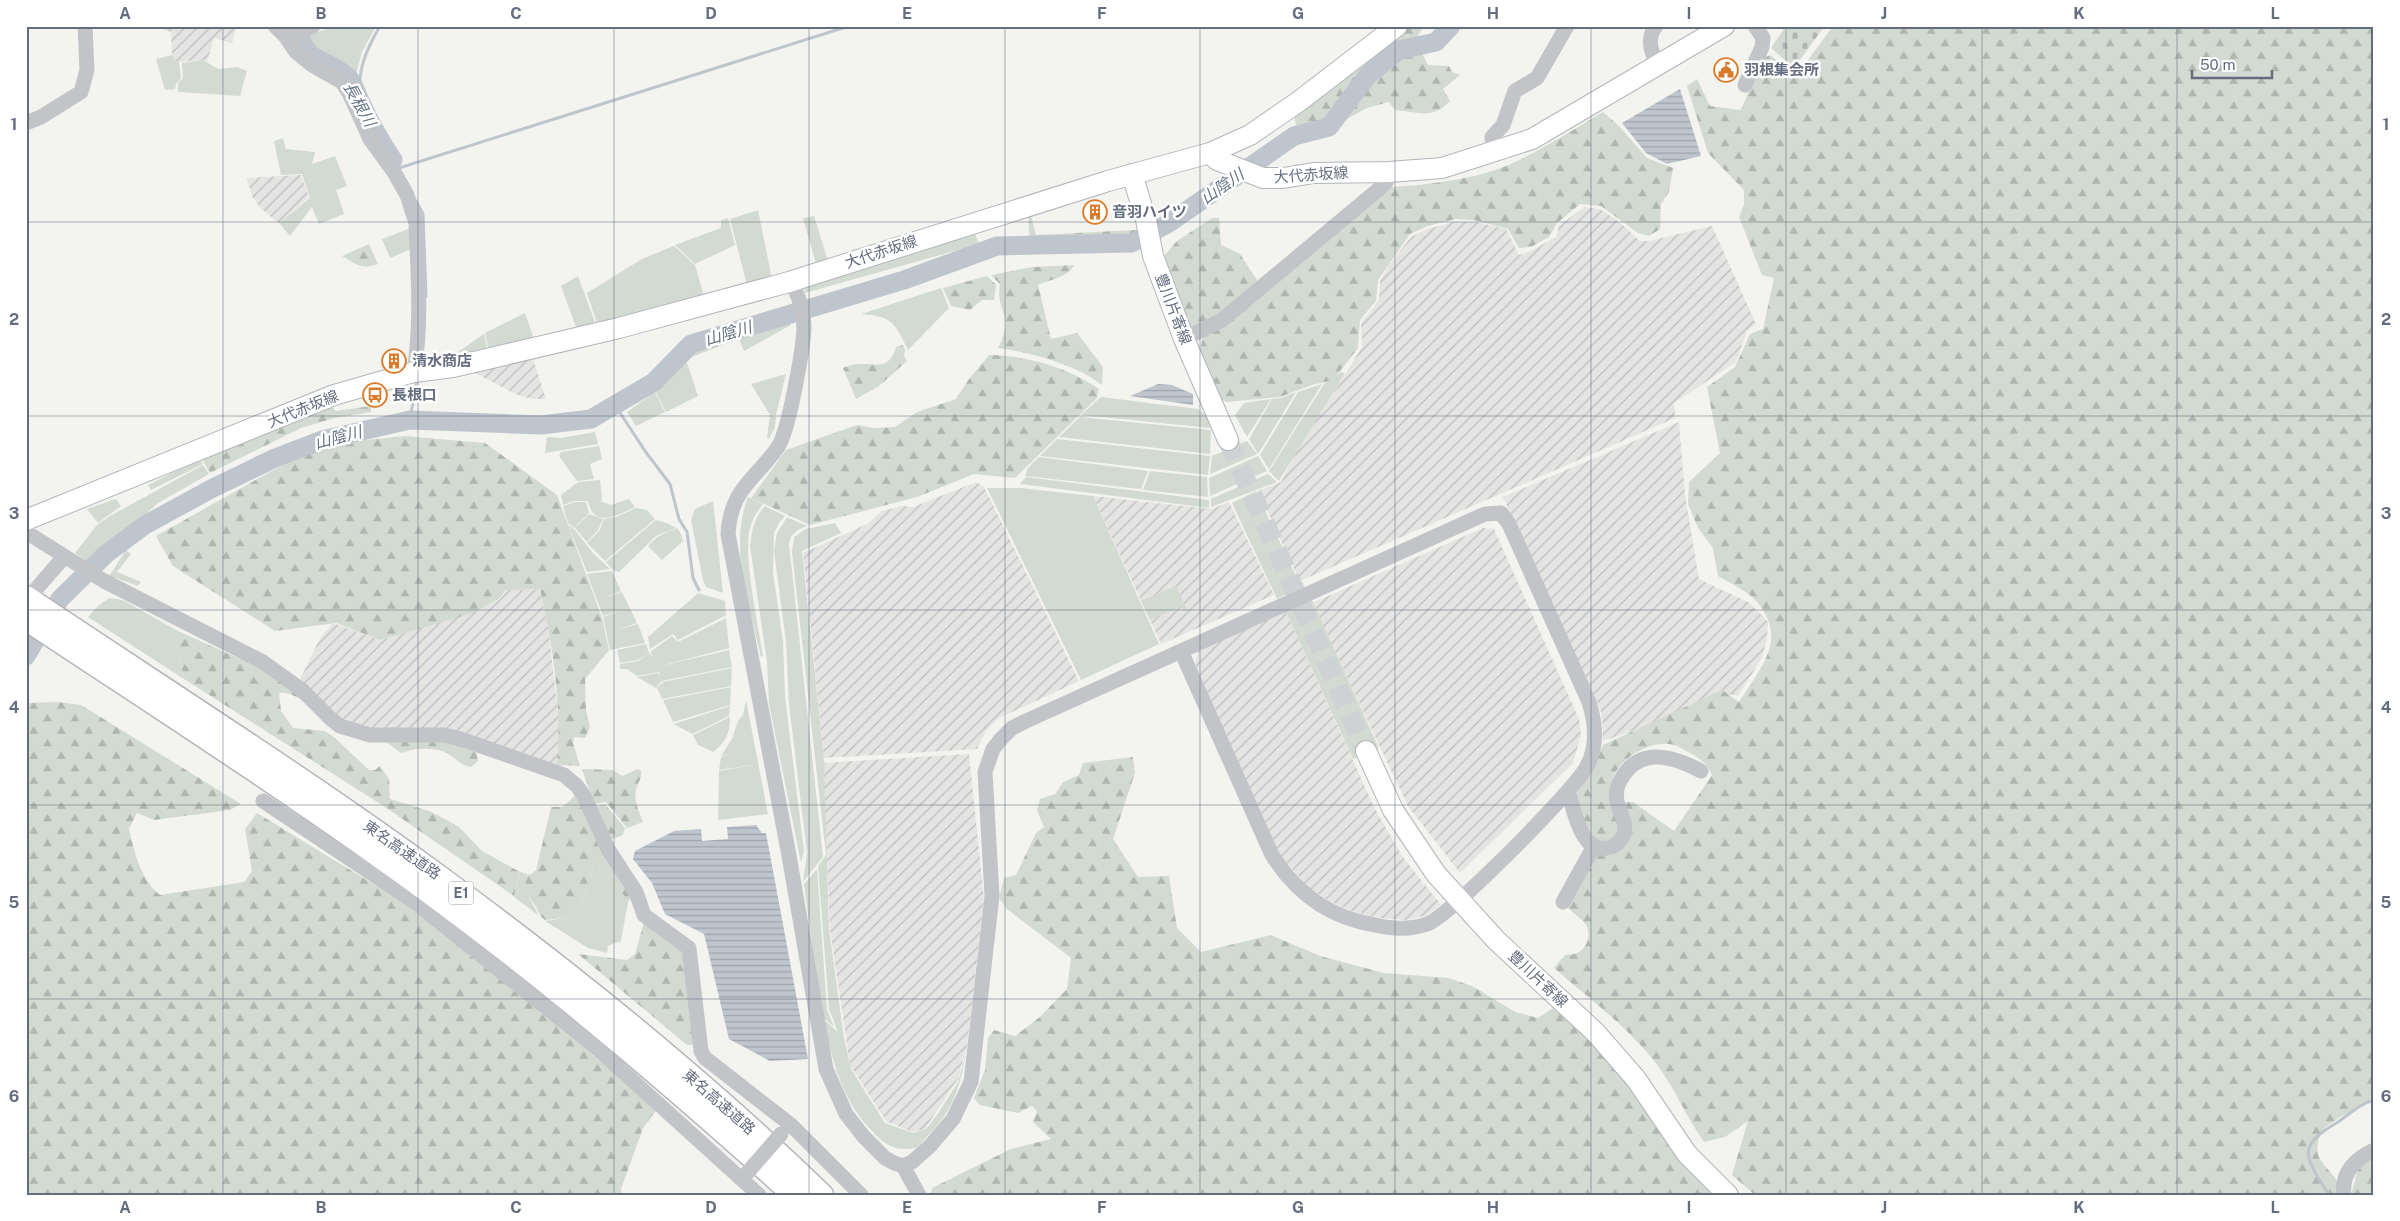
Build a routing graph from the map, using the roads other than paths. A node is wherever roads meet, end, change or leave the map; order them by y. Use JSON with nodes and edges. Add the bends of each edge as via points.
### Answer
{"nodes":[{"id":1,"x":85,"y":26,"type":"edge"},
{"id":2,"x":275,"y":26,"type":"edge"},
{"id":3,"x":1397,"y":26,"type":"edge"},
{"id":4,"x":1567,"y":26,"type":"edge"},
{"id":5,"x":1656,"y":26,"type":"edge"},
{"id":6,"x":1724,"y":26,"type":"edge"},
{"id":7,"x":1755,"y":26,"type":"edge"},
{"id":8,"x":300,"y":31,"type":"edge"},
{"id":9,"x":1657,"y":64,"type":"junction"},
{"id":10,"x":1745,"y":85,"type":"dead end"},
{"id":11,"x":26,"y":123,"type":"edge"},
{"id":12,"x":1493,"y":152,"type":"junction"},
{"id":13,"x":1213,"y":157,"type":"junction"},
{"id":14,"x":1389,"y":172,"type":"junction"},
{"id":15,"x":1132,"y":174,"type":"junction"},
{"id":16,"x":792,"y":286,"type":"junction"},
{"id":17,"x":1184,"y":339,"type":"junction"},
{"id":18,"x":414,"y":372,"type":"junction"},
{"id":19,"x":1228,"y":440,"type":"tunnel mouth"},
{"id":20,"x":26,"y":520,"type":"edge"},
{"id":21,"x":26,"y":532,"type":"edge"},
{"id":22,"x":68,"y":559,"type":"junction"},
{"id":23,"x":31,"y":601,"type":"edge"},
{"id":24,"x":69,"y":636,"type":"junction"},
{"id":25,"x":1181,"y":651,"type":"junction"},
{"id":26,"x":1366,"y":750,"type":"tunnel mouth"},
{"id":27,"x":1701,"y":771,"type":"dead end"},
{"id":28,"x":1568,"y":791,"type":"junction"},
{"id":29,"x":263,"y":801,"type":"dead end"},
{"id":30,"x":1594,"y":846,"type":"junction"},
{"id":31,"x":1460,"y":901,"type":"junction"},
{"id":32,"x":1563,"y":902,"type":"dead end"},
{"id":33,"x":786,"y":1130,"type":"junction"},
{"id":34,"x":2374,"y":1150,"type":"edge"},
{"id":35,"x":903,"y":1166,"type":"junction"},
{"id":36,"x":744,"y":1176,"type":"junction"},
{"id":37,"x":759,"y":1195,"type":"edge"},
{"id":38,"x":794,"y":1195,"type":"edge"},
{"id":39,"x":822,"y":1195,"type":"edge"},
{"id":40,"x":861,"y":1195,"type":"edge"},
{"id":41,"x":919,"y":1195,"type":"edge"},
{"id":42,"x":1728,"y":1195,"type":"edge"},
{"id":43,"x":2344,"y":1195,"type":"edge"}],
"edges":[{"from":1,"to":11,"type":"street","via":[[87,70],[81,92],[41,118]]},
{"from":2,"to":8,"type":"street"},
{"from":3,"to":13,"type":"main road","via":[[1282,113]]},
{"from":4,"to":12,"type":"street","via":[[1537,78],[1515,90],[1503,125],[1492,138]]},
{"from":5,"to":9,"type":"street","via":[[1649,39]]},
{"from":6,"to":9,"type":"main road","name":"大代赤坂線"},
{"from":7,"to":10,"type":"street","via":[[1763,38],[1762,47]]},
{"from":8,"to":18,"type":"street","via":[[296,52],[342,82],[370,140],[394,172],[410,202],[416,222],[420,302]]},
{"from":9,"to":12,"type":"main road","name":"大代赤坂線","via":[[1532,139]]},
{"from":12,"to":14,"type":"main road","name":"大代赤坂線","via":[[1442,168]]},
{"from":13,"to":14,"type":"main road","name":"大代赤坂線","via":[[1263,178],[1335,172]]},
{"from":13,"to":15,"type":"main road","name":"大代赤坂線"},
{"from":14,"to":17,"type":"street","via":[[1379,189],[1222,320]]},
{"from":15,"to":16,"type":"main road","name":"大代赤坂線"},
{"from":15,"to":17,"type":"main road","name":"豊川片寄線","via":[[1153,256]]},
{"from":16,"to":18,"type":"main road","name":"大代赤坂線","via":[[453,367]]},
{"from":16,"to":35,"type":"street","via":[[804,327],[788,419],[778,446],[733,504],[728,534],[826,1069],[846,1114],[864,1137],[885,1158]]},
{"from":17,"to":19,"type":"main road","name":"豊川片寄線"},
{"from":18,"to":20,"type":"main road","name":"大代赤坂線","via":[[334,395]]},
{"from":21,"to":22,"type":"street"},
{"from":22,"to":23,"type":"street"},
{"from":22,"to":33,"type":"street","via":[[181,622],[263,662],[302,690],[340,726],[370,735],[444,735],[555,770],[570,779],[584,796],[608,849],[636,892],[644,915],[688,948],[701,1051],[705,1058]]},
{"from":23,"to":24,"type":"highway","name":"東名高速道路","number":"E1"},
{"from":24,"to":38,"type":"highway","name":"東名高速道路","number":"E1","via":[[205,738],[440,901],[522,963],[709,1118]]},
{"from":24,"to":39,"type":"highway","name":"東名高速道路","number":"E1","via":[[334,803],[436,874],[623,1020]]},
{"from":25,"to":28,"type":"street","via":[[1484,514],[1501,513],[1509,524],[1593,716],[1595,733],[1590,758],[1586,769]]},
{"from":25,"to":31,"type":"street","via":[[1272,855],[1305,895],[1350,920],[1400,929],[1441,918]]},
{"from":25,"to":35,"type":"street","via":[[1012,728],[993,749],[986,766],[985,787],[992,896],[971,1082],[953,1119],[912,1162]]},
{"from":26,"to":31,"type":"main road","name":"豊川片寄線","via":[[1393,810],[1436,874]]},
{"from":27,"to":30,"type":"street","via":[[1671,757],[1639,759],[1618,784],[1617,800],[1626,822],[1623,836],[1616,845],[1605,849]]},
{"from":28,"to":30,"type":"street","via":[[1585,840]]},
{"from":28,"to":31,"type":"street"},
{"from":29,"to":36,"type":"street","via":[[416,903],[599,1050]]},
{"from":30,"to":32,"type":"street"},
{"from":31,"to":42,"type":"main road","name":"豊川片寄線","via":[[1496,940],[1596,1033],[1636,1079],[1687,1154]]},
{"from":33,"to":36,"type":"street","bridge":true},
{"from":33,"to":40,"type":"street"},
{"from":34,"to":43,"type":"street","via":[[2359,1158],[2349,1170],[2344,1182]]},
{"from":35,"to":41,"type":"street"},
{"from":36,"to":37,"type":"street"}]}
